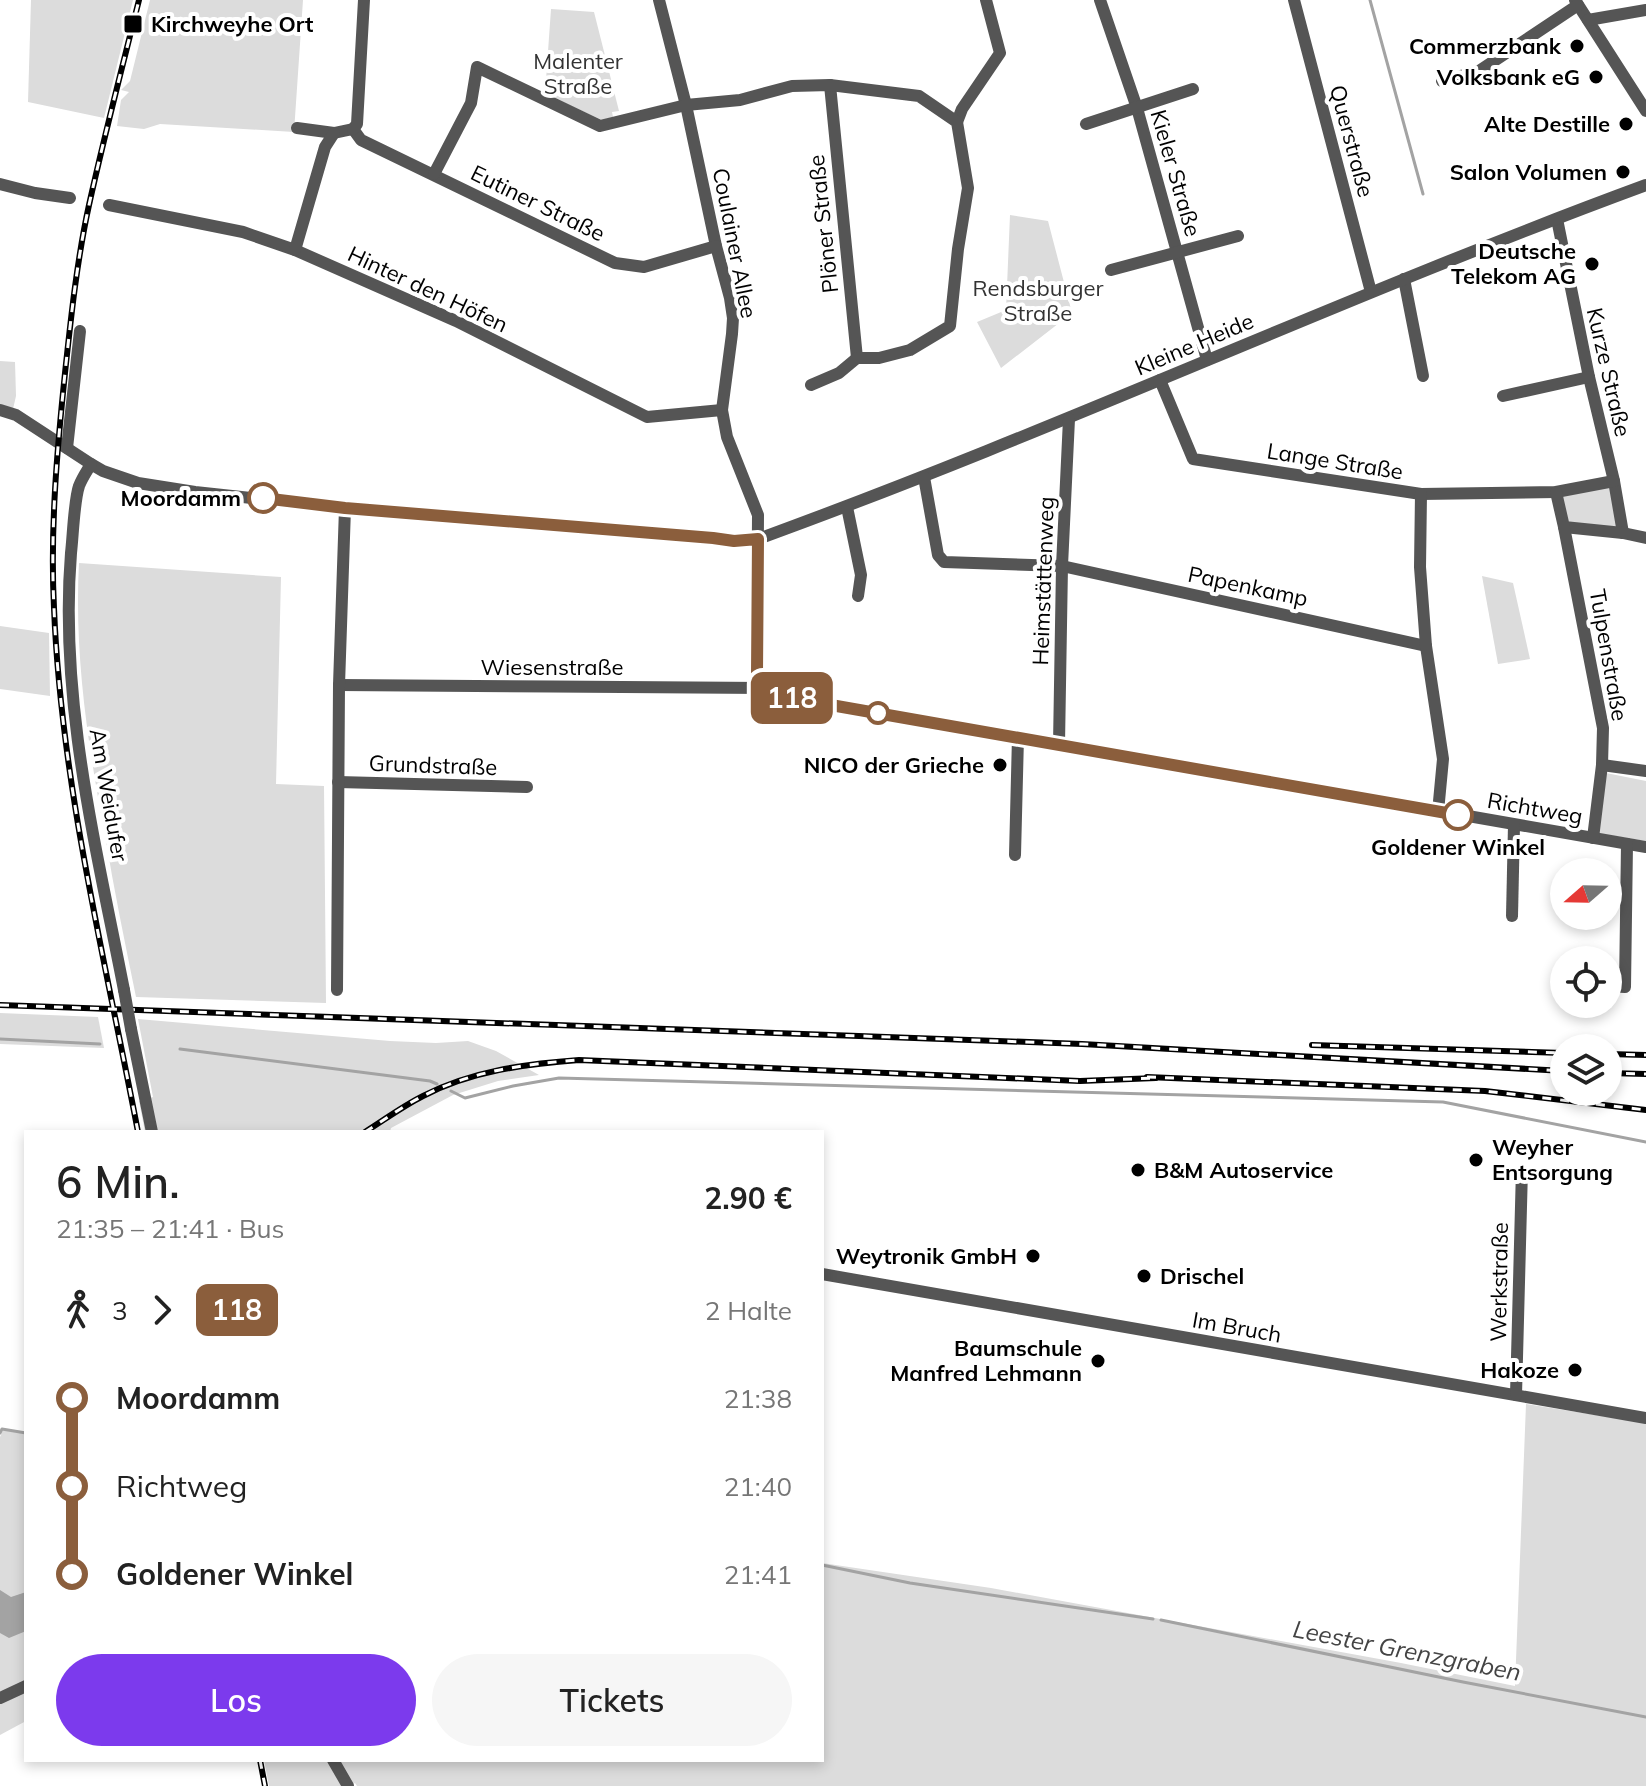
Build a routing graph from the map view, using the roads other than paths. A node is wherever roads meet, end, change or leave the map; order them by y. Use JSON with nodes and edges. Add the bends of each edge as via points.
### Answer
{"nodes":[{"id":1,"x":364,"y":0,"type":"edge"},
{"id":2,"x":659,"y":0,"type":"edge"},
{"id":3,"x":986,"y":0,"type":"edge"},
{"id":4,"x":1100,"y":0,"type":"edge"},
{"id":5,"x":1294,"y":0,"type":"edge"},
{"id":6,"x":1577,"y":3,"type":"edge"},
{"id":7,"x":1646,"y":10,"type":"edge"},
{"id":8,"x":1588,"y":20,"type":"junction"},
{"id":9,"x":1442,"y":81,"type":"dead end"},
{"id":10,"x":830,"y":85,"type":"junction"},
{"id":11,"x":1193,"y":89,"type":"dead end"},
{"id":12,"x":686,"y":105,"type":"junction"},
{"id":13,"x":1137,"y":108,"type":"junction"},
{"id":14,"x":1646,"y":111,"type":"edge"},
{"id":15,"x":957,"y":122,"type":"junction"},
{"id":16,"x":1086,"y":124,"type":"dead end"},
{"id":17,"x":297,"y":128,"type":"dead end"},
{"id":18,"x":353,"y":129,"type":"junction"},
{"id":19,"x":334,"y":133,"type":"junction"},
{"id":20,"x":434,"y":174,"type":"junction"},
{"id":21,"x":0,"y":184,"type":"edge"},
{"id":22,"x":1646,"y":185,"type":"edge"},
{"id":23,"x":70,"y":198,"type":"dead end"},
{"id":24,"x":109,"y":205,"type":"dead end"},
{"id":25,"x":1557,"y":219,"type":"junction"},
{"id":26,"x":1238,"y":236,"type":"dead end"},
{"id":27,"x":716,"y":246,"type":"junction"},
{"id":28,"x":295,"y":250,"type":"junction"},
{"id":29,"x":1178,"y":252,"type":"junction"},
{"id":30,"x":1111,"y":270,"type":"dead end"},
{"id":31,"x":1404,"y":279,"type":"junction"},
{"id":32,"x":1371,"y":292,"type":"junction"},
{"id":33,"x":80,"y":331,"type":"dead end"},
{"id":34,"x":857,"y":358,"type":"junction"},
{"id":35,"x":1207,"y":360,"type":"junction"},
{"id":36,"x":1423,"y":376,"type":"dead end"},
{"id":37,"x":1589,"y":377,"type":"junction"},
{"id":38,"x":1160,"y":380,"type":"junction"},
{"id":39,"x":811,"y":385,"type":"dead end"},
{"id":40,"x":1503,"y":396,"type":"dead end"},
{"id":41,"x":0,"y":410,"type":"edge"},
{"id":42,"x":722,"y":410,"type":"junction"},
{"id":43,"x":1069,"y":419,"type":"junction"},
{"id":44,"x":67,"y":448,"type":"junction"},
{"id":45,"x":91,"y":464,"type":"junction"},
{"id":46,"x":924,"y":477,"type":"junction"},
{"id":47,"x":1614,"y":481,"type":"junction"},
{"id":48,"x":1556,"y":492,"type":"junction"},
{"id":49,"x":1421,"y":494,"type":"junction"},
{"id":50,"x":847,"y":507,"type":"junction"},
{"id":51,"x":345,"y":508,"type":"junction"},
{"id":52,"x":1564,"y":527,"type":"junction"},
{"id":53,"x":1623,"y":533,"type":"junction"},
{"id":54,"x":1646,"y":538,"type":"edge"},
{"id":55,"x":758,"y":539,"type":"junction"},
{"id":56,"x":1062,"y":566,"type":"junction"},
{"id":57,"x":858,"y":596,"type":"dead end"},
{"id":58,"x":1426,"y":646,"type":"junction"},
{"id":59,"x":339,"y":685,"type":"junction"},
{"id":60,"x":764,"y":688,"type":"junction"},
{"id":61,"x":1018,"y":737,"type":"junction"},
{"id":62,"x":1059,"y":744,"type":"junction"},
{"id":63,"x":1602,"y":765,"type":"junction"},
{"id":64,"x":1646,"y":771,"type":"edge"},
{"id":65,"x":338,"y":782,"type":"junction"},
{"id":66,"x":527,"y":787,"type":"dead end"},
{"id":67,"x":1438,"y":812,"type":"junction"},
{"id":68,"x":1514,"y":825,"type":"junction"},
{"id":69,"x":1593,"y":838,"type":"junction"},
{"id":70,"x":1627,"y":844,"type":"junction"},
{"id":71,"x":1646,"y":847,"type":"edge"},
{"id":72,"x":1015,"y":855,"type":"dead end"},
{"id":73,"x":1512,"y":916,"type":"dead end"},
{"id":74,"x":1622,"y":987,"type":"edge"},
{"id":75,"x":337,"y":990,"type":"dead end"},
{"id":76,"x":152,"y":1130,"type":"edge"},
{"id":77,"x":1522,"y":1169,"type":"dead end"},
{"id":78,"x":824,"y":1274,"type":"edge"},
{"id":79,"x":1516,"y":1395,"type":"junction"},
{"id":80,"x":1646,"y":1418,"type":"edge"},
{"id":81,"x":24,"y":1687,"type":"edge"},
{"id":82,"x":0,"y":1698,"type":"edge"},
{"id":83,"x":334,"y":1762,"type":"edge"},
{"id":84,"x":348,"y":1786,"type":"edge"}],
"edges":[{"from":1,"to":18,"type":"street"},
{"from":2,"to":12,"type":"street","name":"Coulainer Allee"},
{"from":3,"to":15,"type":"street","via":[[1000,53]]},
{"from":4,"to":13,"type":"street","name":"Kieler Straße"},
{"from":5,"to":32,"type":"street","name":"Querstraße"},
{"from":6,"to":8,"type":"street"},
{"from":6,"to":9,"type":"street","via":[[1479,71]]},
{"from":7,"to":8,"type":"street"},
{"from":8,"to":14,"type":"street"},
{"from":10,"to":12,"type":"street","via":[[792,86],[740,100]]},
{"from":10,"to":15,"type":"street","via":[[919,96]]},
{"from":10,"to":34,"type":"street","name":"Plöner Straße"},
{"from":11,"to":13,"type":"street"},
{"from":12,"to":20,"type":"street","via":[[600,126],[477,67],[471,103]]},
{"from":12,"to":27,"type":"street","name":"Coulainer Allee"},
{"from":13,"to":16,"type":"street"},
{"from":13,"to":29,"type":"street","name":"Kieler Straße"},
{"from":15,"to":34,"type":"street","via":[[968,188],[950,326],[910,350]]},
{"from":17,"to":19,"type":"street"},
{"from":18,"to":19,"type":"street"},
{"from":18,"to":20,"type":"street","name":"Eutiner Straße","via":[[361,140]]},
{"from":19,"to":28,"type":"street","via":[[325,147]]},
{"from":20,"to":27,"type":"street","name":"Eutiner Straße","via":[[615,263],[644,267]]},
{"from":21,"to":23,"type":"street"},
{"from":22,"to":25,"type":"street","name":"Kleine Heide"},
{"from":24,"to":28,"type":"street","name":"Hinter den Höfen","via":[[243,232]]},
{"from":25,"to":31,"type":"street","name":"Kleine Heide"},
{"from":25,"to":37,"type":"street","name":"Kurze Straße"},
{"from":26,"to":29,"type":"street"},
{"from":27,"to":42,"type":"street","name":"Coulainer Allee","via":[[733,318]]},
{"from":28,"to":42,"type":"street","name":"Hinter den Höfen","via":[[456,321],[647,417]]},
{"from":29,"to":30,"type":"street"},
{"from":29,"to":35,"type":"street","name":"Kieler Straße"},
{"from":31,"to":32,"type":"street","name":"Kleine Heide"},
{"from":31,"to":36,"type":"street"},
{"from":32,"to":35,"type":"street","name":"Kleine Heide"},
{"from":33,"to":44,"type":"street"},
{"from":34,"to":39,"type":"street"},
{"from":35,"to":38,"type":"street","name":"Kleine Heide"},
{"from":37,"to":40,"type":"street"},
{"from":37,"to":47,"type":"street","name":"Kurze Straße"},
{"from":38,"to":43,"type":"street","name":"Kleine Heide"},
{"from":38,"to":49,"type":"street","name":"Lange Straße","via":[[1193,459]]},
{"from":41,"to":44,"type":"street"},
{"from":42,"to":55,"type":"street","name":"Coulainer Allee","via":[[727,437],[758,515]]},
{"from":43,"to":46,"type":"street","name":"Kleine Heide"},
{"from":43,"to":56,"type":"street","name":"Heimstättenweg"},
{"from":44,"to":45,"type":"street"},
{"from":45,"to":51,"type":"street","via":[[138,483]]},
{"from":45,"to":76,"type":"street","name":"Am Weidufer","bridge":true,"via":[[79,487],[72,544],[71,670],[89,808]]},
{"from":46,"to":50,"type":"street","name":"Kleine Heide"},
{"from":46,"to":56,"type":"street","name":"Papenkamp","via":[[938,555],[944,562]]},
{"from":47,"to":48,"type":"street","name":"Lange Straße"},
{"from":47,"to":53,"type":"street","name":"Kurze Straße"},
{"from":48,"to":49,"type":"street","name":"Lange Straße"},
{"from":48,"to":52,"type":"street"},
{"from":49,"to":58,"type":"street"},
{"from":50,"to":55,"type":"street","name":"Kleine Heide"},
{"from":50,"to":57,"type":"street","via":[[861,575]]},
{"from":51,"to":55,"type":"street"},
{"from":51,"to":59,"type":"street"},
{"from":52,"to":53,"type":"street"},
{"from":52,"to":63,"type":"street","name":"Tulpenstraße","via":[[1603,728]]},
{"from":53,"to":54,"type":"street"},
{"from":55,"to":60,"type":"street","via":[[757,673]]},
{"from":56,"to":58,"type":"street","name":"Papenkamp"},
{"from":56,"to":62,"type":"street","name":"Heimstättenweg"},
{"from":58,"to":67,"type":"street","via":[[1443,759]]},
{"from":59,"to":60,"type":"street","name":"Wiesenstraße"},
{"from":59,"to":65,"type":"street"},
{"from":60,"to":61,"type":"street","name":"Richtweg","via":[[774,695]]},
{"from":61,"to":62,"type":"street","name":"Richtweg"},
{"from":61,"to":72,"type":"street"},
{"from":62,"to":67,"type":"street","name":"Richtweg"},
{"from":63,"to":64,"type":"street"},
{"from":63,"to":69,"type":"street","name":"Tulpenstraße"},
{"from":65,"to":66,"type":"street","name":"Grundstraße"},
{"from":65,"to":75,"type":"street"},
{"from":67,"to":68,"type":"street","name":"Richtweg"},
{"from":68,"to":69,"type":"street","name":"Richtweg"},
{"from":68,"to":73,"type":"street"},
{"from":69,"to":70,"type":"street","name":"Richtweg"},
{"from":70,"to":71,"type":"street","name":"Richtweg"},
{"from":70,"to":74,"type":"street"},
{"from":77,"to":79,"type":"street","name":"Werkstraße"},
{"from":78,"to":79,"type":"street","name":"Im Bruch"},
{"from":79,"to":80,"type":"street","name":"Im Bruch"},
{"from":81,"to":82,"type":"street"},
{"from":83,"to":84,"type":"street"}]}
